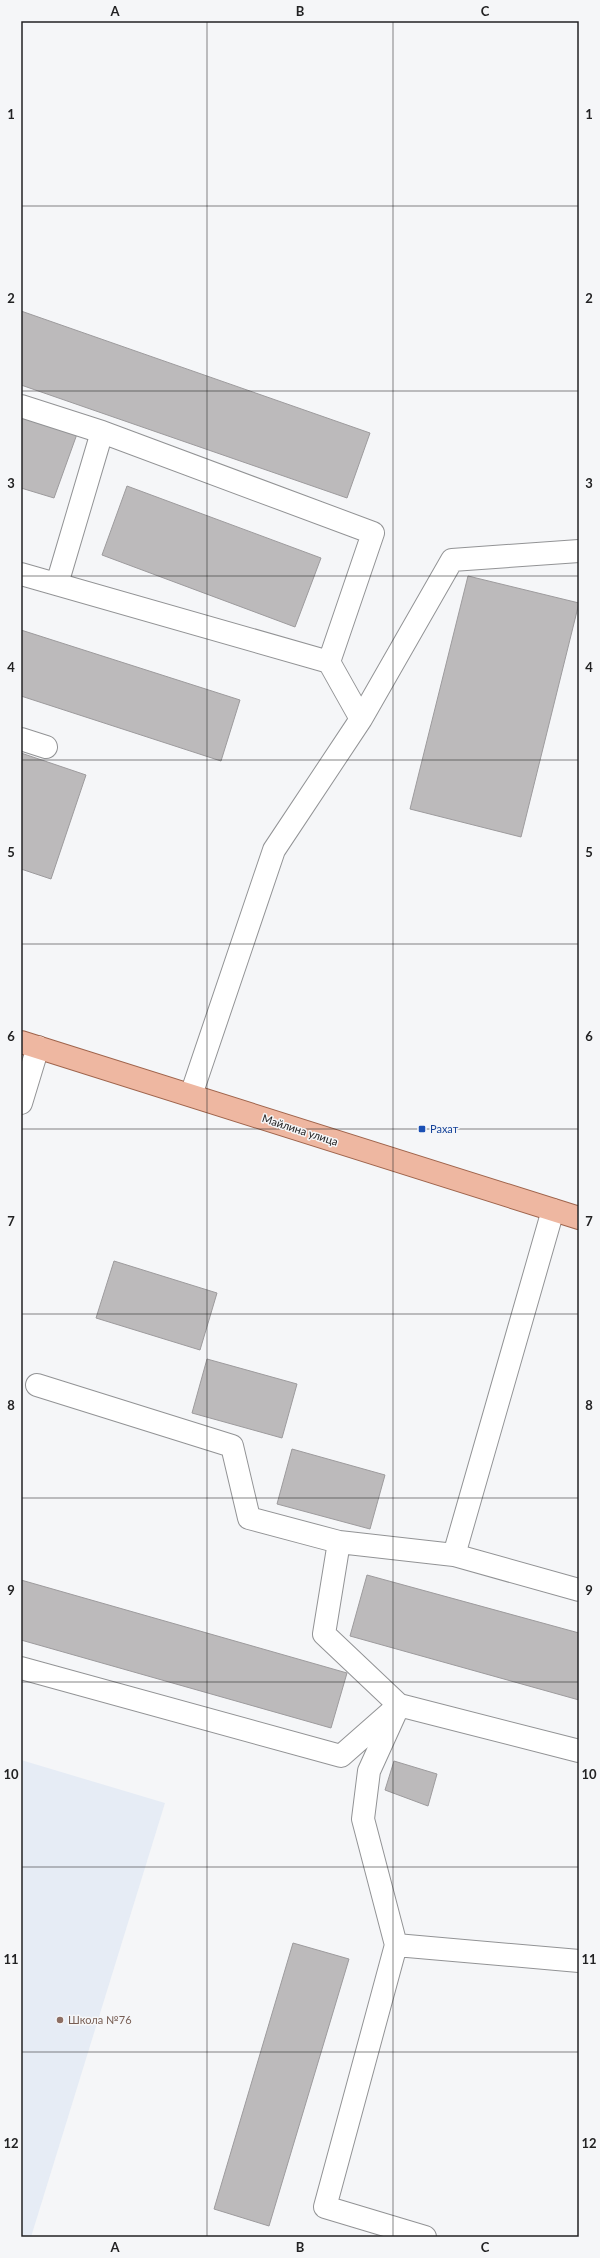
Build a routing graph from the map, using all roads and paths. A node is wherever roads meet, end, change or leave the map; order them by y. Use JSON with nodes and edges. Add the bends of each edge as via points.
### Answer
{"nodes":[{"id":1,"x":21,"y":406,"type":"edge"},
{"id":2,"x":102,"y":432,"type":"junction"},
{"id":3,"x":579,"y":552,"type":"edge"},
{"id":4,"x":21,"y":574,"type":"edge"},
{"id":5,"x":57,"y":584,"type":"junction"},
{"id":6,"x":329,"y":662,"type":"junction"},
{"id":7,"x":362,"y":719,"type":"junction"},
{"id":8,"x":21,"y":739,"type":"edge"},
{"id":9,"x":46,"y":747,"type":"dead end"},
{"id":10,"x":29,"y":1044,"type":"edge"},
{"id":11,"x":191,"y":1095,"type":"junction"},
{"id":12,"x":21,"y":1103,"type":"edge"},
{"id":13,"x":553,"y":1210,"type":"junction"},
{"id":14,"x":579,"y":1218,"type":"edge"},
{"id":15,"x":37,"y":1385,"type":"dead end"},
{"id":16,"x":338,"y":1542,"type":"junction"},
{"id":17,"x":454,"y":1555,"type":"junction"},
{"id":18,"x":579,"y":1590,"type":"edge"},
{"id":19,"x":21,"y":1668,"type":"edge"},
{"id":20,"x":399,"y":1705,"type":"junction"},
{"id":21,"x":579,"y":1751,"type":"edge"},
{"id":22,"x":396,"y":1945,"type":"junction"},
{"id":23,"x":579,"y":1961,"type":"edge"},
{"id":24,"x":425,"y":2237,"type":"edge"}],
"edges":[{"from":1,"to":2,"type":"lane"},
{"from":2,"to":5,"type":"lane"},
{"from":2,"to":6,"type":"lane","via":[[373,532]]},
{"from":3,"to":7,"type":"lane","via":[[452,560]]},
{"from":4,"to":5,"type":"lane"},
{"from":5,"to":6,"type":"lane"},
{"from":6,"to":7,"type":"lane"},
{"from":7,"to":11,"type":"lane","via":[[274,850]]},
{"from":8,"to":9,"type":"lane"},
{"from":10,"to":11,"type":"main road","name":"Майлина улица"},
{"from":10,"to":12,"type":"lane"},
{"from":11,"to":13,"type":"main road","name":"Майлина улица"},
{"from":13,"to":14,"type":"main road","name":"Майлина улица"},
{"from":13,"to":17,"type":"lane"},
{"from":15,"to":16,"type":"lane","via":[[232,1446],[249,1518]]},
{"from":16,"to":17,"type":"lane"},
{"from":16,"to":20,"type":"lane","via":[[324,1634]]},
{"from":17,"to":18,"type":"lane"},
{"from":19,"to":20,"type":"lane","via":[[340,1756]]},
{"from":20,"to":21,"type":"lane"},
{"from":20,"to":22,"type":"lane","via":[[369,1771],[363,1819]]},
{"from":22,"to":23,"type":"lane"},
{"from":22,"to":24,"type":"lane","via":[[324,2208]]}]}
